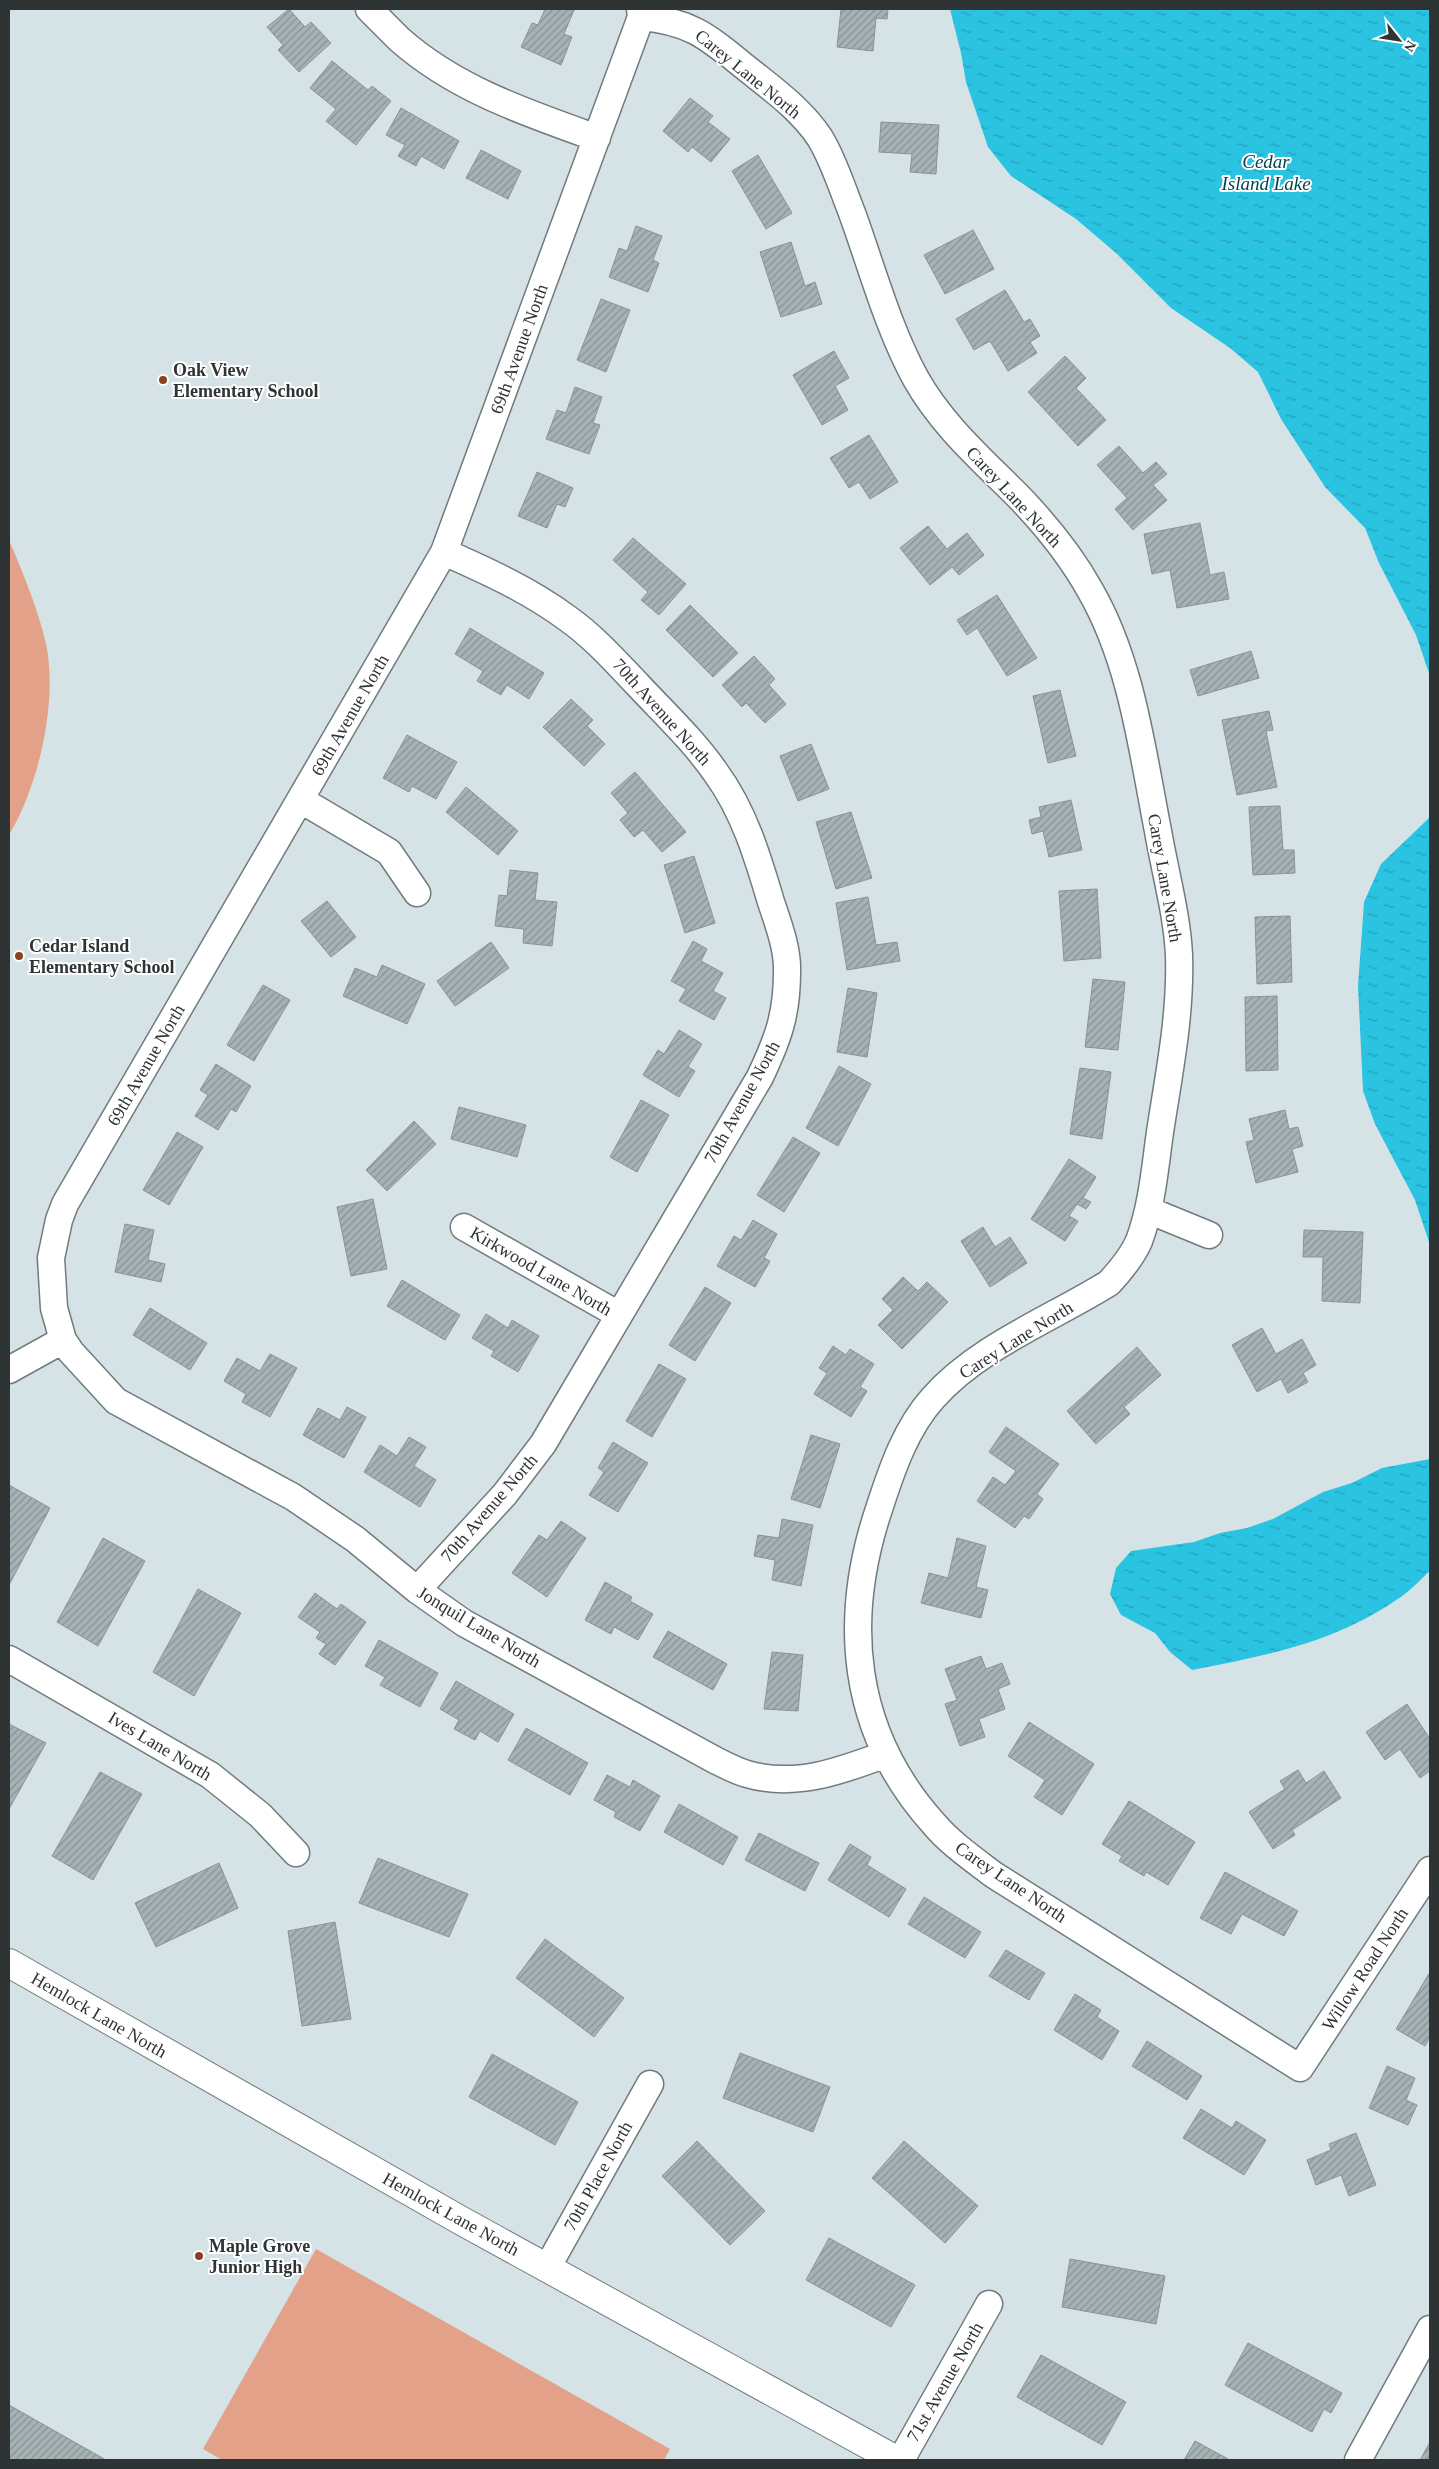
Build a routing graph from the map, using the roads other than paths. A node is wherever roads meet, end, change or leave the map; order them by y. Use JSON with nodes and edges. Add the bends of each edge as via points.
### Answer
{"nodes":[{"id":1,"x":369,"y":9,"type":"edge"},
{"id":2,"x":640,"y":13,"type":"edge"},
{"id":3,"x":597,"y":138,"type":"junction"},
{"id":4,"x":444,"y":552,"type":"junction"},
{"id":5,"x":301,"y":800,"type":"junction"},
{"id":6,"x":417,"y":892,"type":"dead end"},
{"id":7,"x":1148,"y":1210,"type":"junction"},
{"id":8,"x":464,"y":1227,"type":"dead end"},
{"id":9,"x":1209,"y":1235,"type":"dead end"},
{"id":10,"x":619,"y":1316,"type":"junction"},
{"id":11,"x":63,"y":1340,"type":"junction"},
{"id":12,"x":9,"y":1370,"type":"edge"},
{"id":13,"x":417,"y":1590,"type":"junction"},
{"id":14,"x":9,"y":1659,"type":"edge"},
{"id":15,"x":886,"y":1754,"type":"junction"},
{"id":16,"x":296,"y":1853,"type":"dead end"},
{"id":17,"x":1430,"y":1870,"type":"edge"},
{"id":18,"x":9,"y":1963,"type":"edge"},
{"id":19,"x":1300,"y":2068,"type":"joint"},
{"id":20,"x":650,"y":2084,"type":"dead end"},
{"id":21,"x":546,"y":2268,"type":"junction"},
{"id":22,"x":989,"y":2304,"type":"dead end"},
{"id":23,"x":1430,"y":2329,"type":"edge"},
{"id":24,"x":896,"y":2460,"type":"edge"},
{"id":25,"x":900,"y":2460,"type":"edge"},
{"id":26,"x":1358,"y":2460,"type":"edge"}],
"edges":[{"from":1,"to":3,"type":"street","via":[[400,39],[477,91],[520,111]]},
{"from":2,"to":3,"type":"street","name":"69th Avenue North"},
{"from":2,"to":7,"type":"street","name":"Carey Lane North","via":[[690,26],[712,40],[799,113],[819,137],[834,166],[894,331],[916,379],[943,419],[976,457],[1019,497],[1058,541],[1090,590],[1115,642],[1134,708],[1173,909],[1178,951],[1175,1035]]},
{"from":3,"to":4,"type":"street","name":"69th Avenue North"},
{"from":4,"to":5,"type":"street","name":"69th Avenue North"},
{"from":4,"to":10,"type":"street","name":"70th Avenue North","via":[[521,588],[569,619],[605,650],[684,733],[717,774],[740,814],[758,858],[788,969],[786,1003],[778,1038],[760,1077]]},
{"from":5,"to":6,"type":"street","via":[[389,852]]},
{"from":5,"to":11,"type":"street","name":"69th Avenue North","via":[[65,1204],[51,1258],[54,1308]]},
{"from":7,"to":9,"type":"street"},
{"from":7,"to":15,"type":"street","name":"Carey Lane North","via":[[1138,1243],[1126,1264],[1109,1283],[964,1368],[932,1399],[907,1436],[890,1474],[860,1578],[857,1626],[862,1675],[871,1715]]},
{"from":8,"to":10,"type":"street","name":"Kirkwood Lane North"},
{"from":10,"to":13,"type":"street","name":"70th Avenue North","via":[[543,1444]]},
{"from":11,"to":12,"type":"street"},
{"from":11,"to":13,"type":"street","name":"Jonquil Lane North","via":[[116,1401],[293,1497],[355,1539]]},
{"from":13,"to":15,"type":"street","name":"Jonquil Lane North","via":[[464,1623],[746,1774],[781,1780],[816,1777]]},
{"from":14,"to":16,"type":"street","name":"Ives Lane North","via":[[210,1775],[260,1815]]},
{"from":15,"to":19,"type":"street","name":"Carey Lane North","via":[[933,1823],[978,1863]]},
{"from":17,"to":19,"type":"street","name":"Willow Road North"},
{"from":18,"to":21,"type":"main road","name":"Hemlock Lane North"},
{"from":20,"to":21,"type":"street","name":"70th Place North"},
{"from":21,"to":24,"type":"main road","name":"Hemlock Lane North"},
{"from":22,"to":25,"type":"street","name":"71st Avenue North"},
{"from":23,"to":26,"type":"street"}]}
